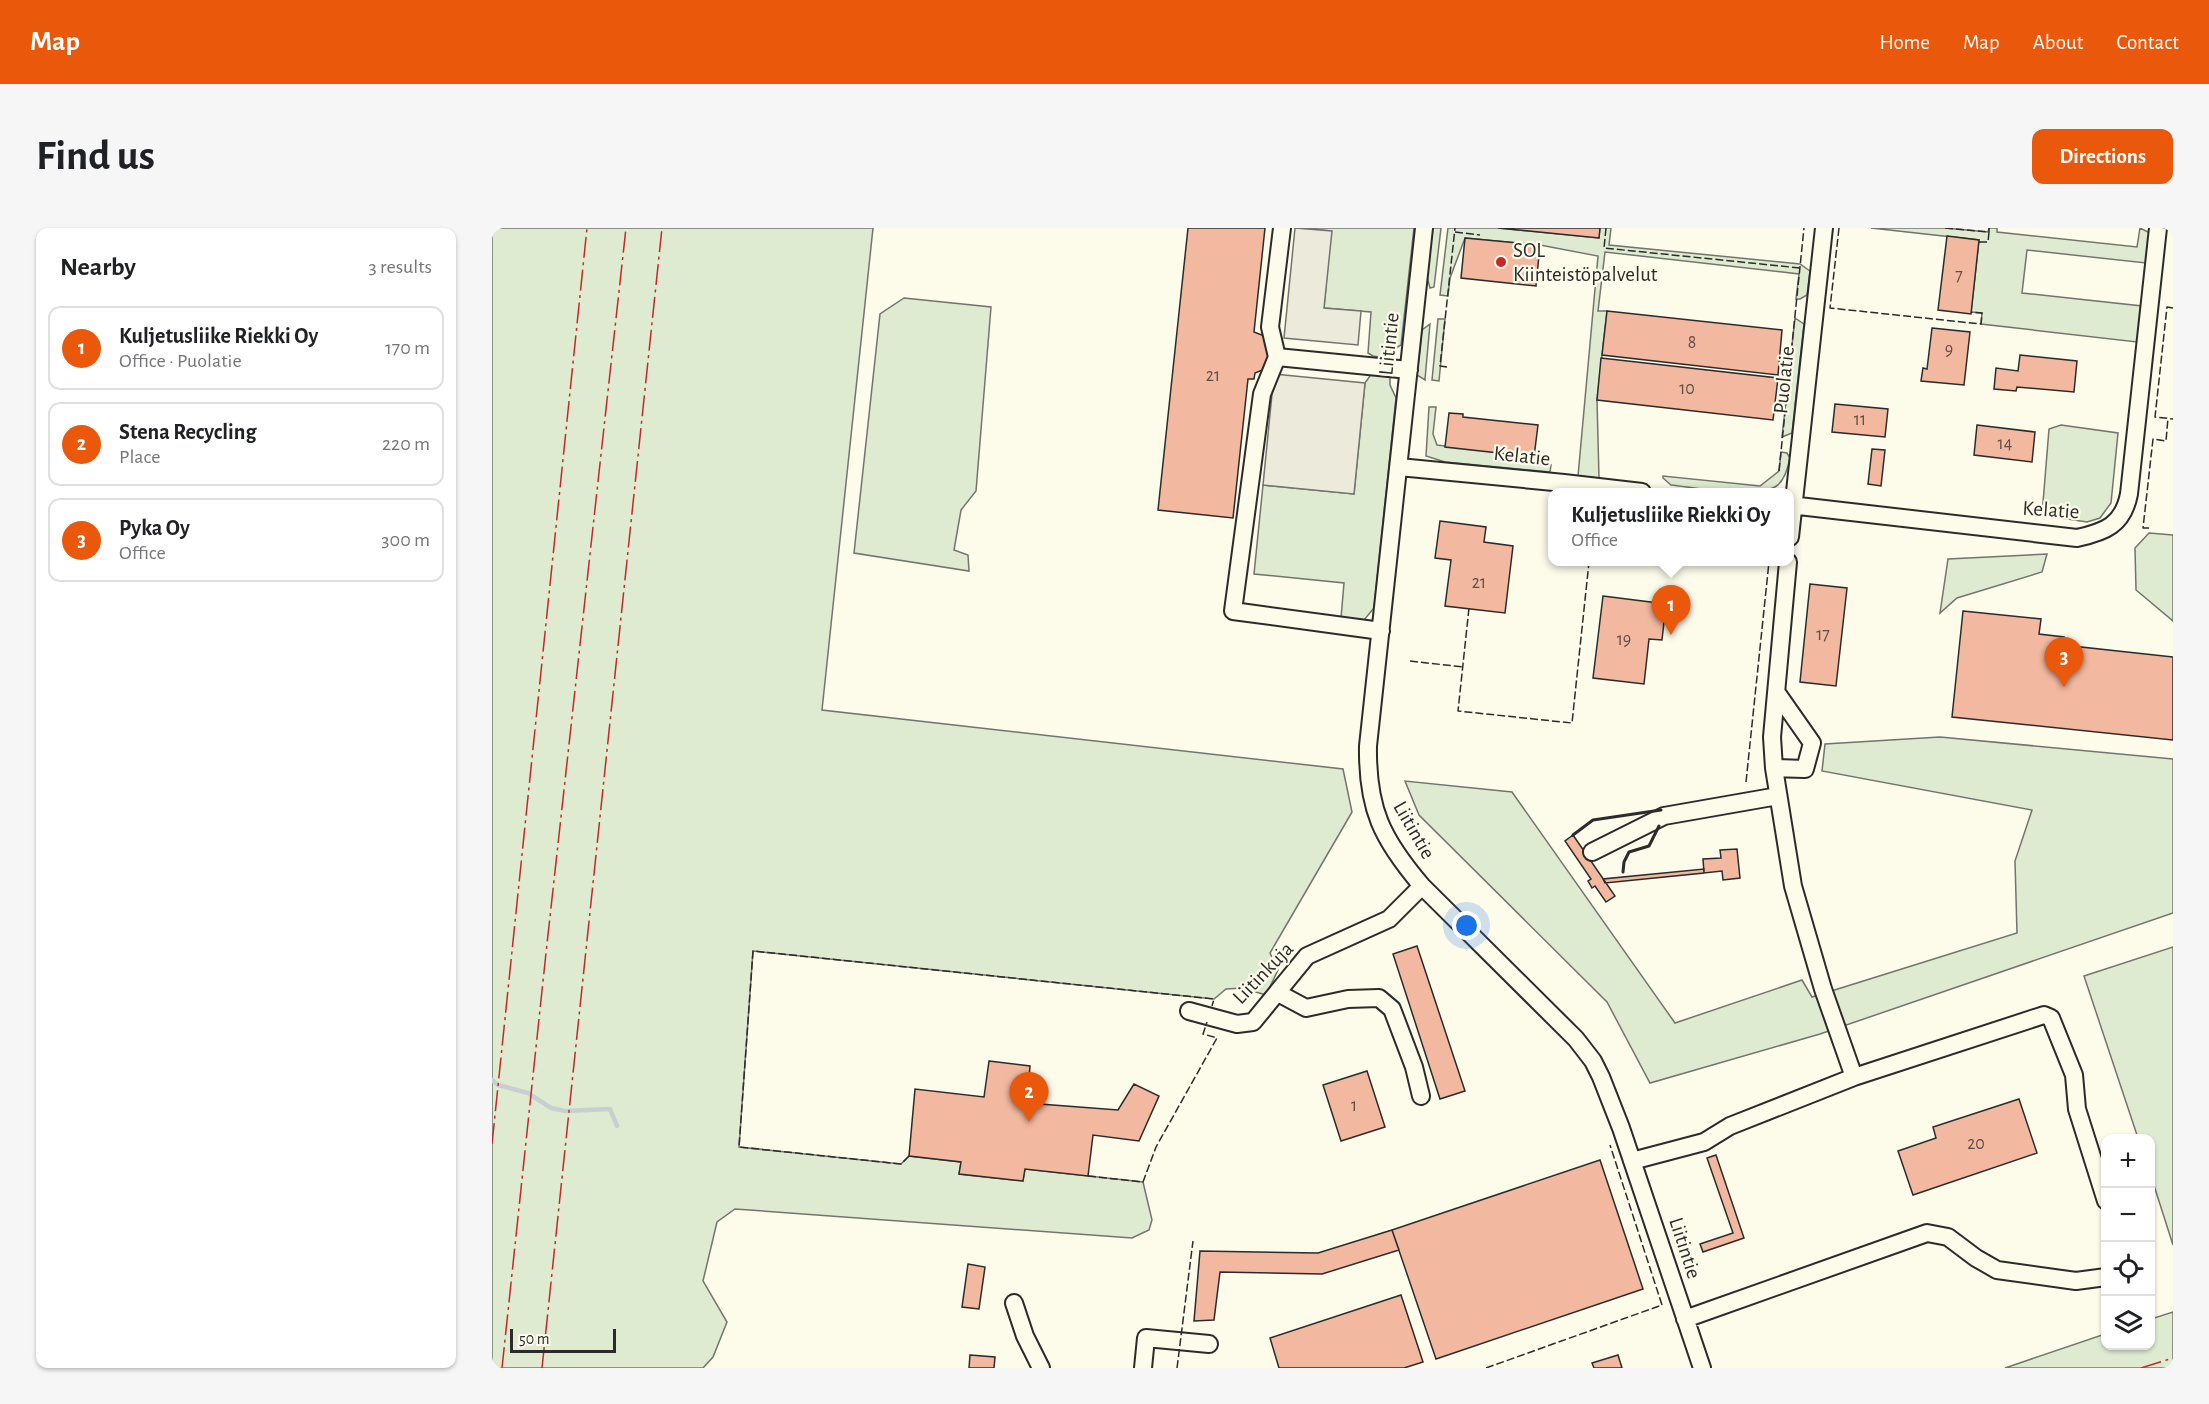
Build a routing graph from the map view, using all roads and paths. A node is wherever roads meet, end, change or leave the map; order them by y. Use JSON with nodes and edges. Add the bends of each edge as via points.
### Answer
{"nodes":[{"id":1,"x":1282,"y":228,"type":"edge"},
{"id":2,"x":1424,"y":228,"type":"edge"},
{"id":3,"x":1824,"y":228,"type":"edge"},
{"id":4,"x":2158,"y":228,"type":"edge"},
{"id":5,"x":1277,"y":357,"type":"junction"},
{"id":6,"x":1409,"y":370,"type":"junction"},
{"id":7,"x":1399,"y":467,"type":"junction"},
{"id":8,"x":1609,"y":488,"type":"edge"},
{"id":9,"x":1793,"y":488,"type":"edge"},
{"id":10,"x":1794,"y":505,"type":"edge"},
{"id":11,"x":1788,"y":566,"type":"edge"},
{"id":12,"x":1381,"y":631,"type":"junction"},
{"id":13,"x":1777,"y":693,"type":"junction"},
{"id":14,"x":1774,"y":768,"type":"junction"},
{"id":15,"x":1778,"y":796,"type":"junction"},
{"id":16,"x":1592,"y":852,"type":"dead end"},
{"id":17,"x":1422,"y":886,"type":"junction"},
{"id":18,"x":1278,"y":993,"type":"junction"},
{"id":19,"x":1189,"y":1011,"type":"dead end"},
{"id":20,"x":1854,"y":1077,"type":"junction"},
{"id":21,"x":1421,"y":1096,"type":"dead end"},
{"id":22,"x":1632,"y":1161,"type":"junction"},
{"id":23,"x":2102,"y":1188,"type":"edge"},
{"id":24,"x":2101,"y":1278,"type":"edge"},
{"id":25,"x":1014,"y":1303,"type":"dead end"},
{"id":26,"x":1684,"y":1319,"type":"junction"},
{"id":27,"x":1209,"y":1344,"type":"dead end"},
{"id":28,"x":1041,"y":1368,"type":"edge"},
{"id":29,"x":1143,"y":1368,"type":"edge"},
{"id":30,"x":1702,"y":1368,"type":"edge"}],
"edges":[{"from":1,"to":5,"type":"street","via":[[1270,327]]},
{"from":2,"to":6,"type":"street","name":"Liitintie"},
{"from":3,"to":9,"type":"street","name":"Puolatie"},
{"from":4,"to":10,"type":"street","name":"Kelatie","via":[[2129,494],[2124,513],[2113,524],[2077,538]]},
{"from":5,"to":6,"type":"street"},
{"from":5,"to":12,"type":"street","via":[[1262,394],[1233,611]]},
{"from":6,"to":7,"type":"street","name":"Liitintie"},
{"from":7,"to":8,"type":"street","name":"Kelatie"},
{"from":7,"to":12,"type":"street","name":"Liitintie"},
{"from":11,"to":13,"type":"street"},
{"from":12,"to":17,"type":"street","name":"Liitintie","via":[[1368,746],[1370,792],[1384,833]]},
{"from":13,"to":14,"type":"street","via":[[1772,737]]},
{"from":13,"to":14,"type":"street","via":[[1812,743],[1805,769]]},
{"from":14,"to":15,"type":"street"},
{"from":15,"to":16,"type":"street","via":[[1664,816]]},
{"from":15,"to":20,"type":"street","via":[[1793,886]]},
{"from":17,"to":18,"type":"street","name":"Liitinkuja","via":[[1389,919],[1307,956]]},
{"from":17,"to":22,"type":"street","name":"Liitintie","via":[[1576,1039],[1593,1061]]},
{"from":18,"to":19,"type":"street","name":"Liitinkuja","via":[[1254,1022],[1237,1024]]},
{"from":18,"to":21,"type":"street","via":[[1306,1008],[1348,999],[1379,998],[1392,1010]]},
{"from":20,"to":22,"type":"street","via":[[1730,1126],[1704,1142]]},
{"from":20,"to":23,"type":"street","via":[[2044,1015],[2051,1018],[2074,1075],[2077,1108]]},
{"from":22,"to":26,"type":"street","name":"Liitintie"},
{"from":24,"to":26,"type":"street","via":[[2076,1281],[1997,1270],[1948,1237],[1927,1233]]},
{"from":25,"to":28,"type":"street"},
{"from":26,"to":30,"type":"street","name":"Liitintie"},
{"from":27,"to":29,"type":"street","via":[[1146,1338]]}]}
